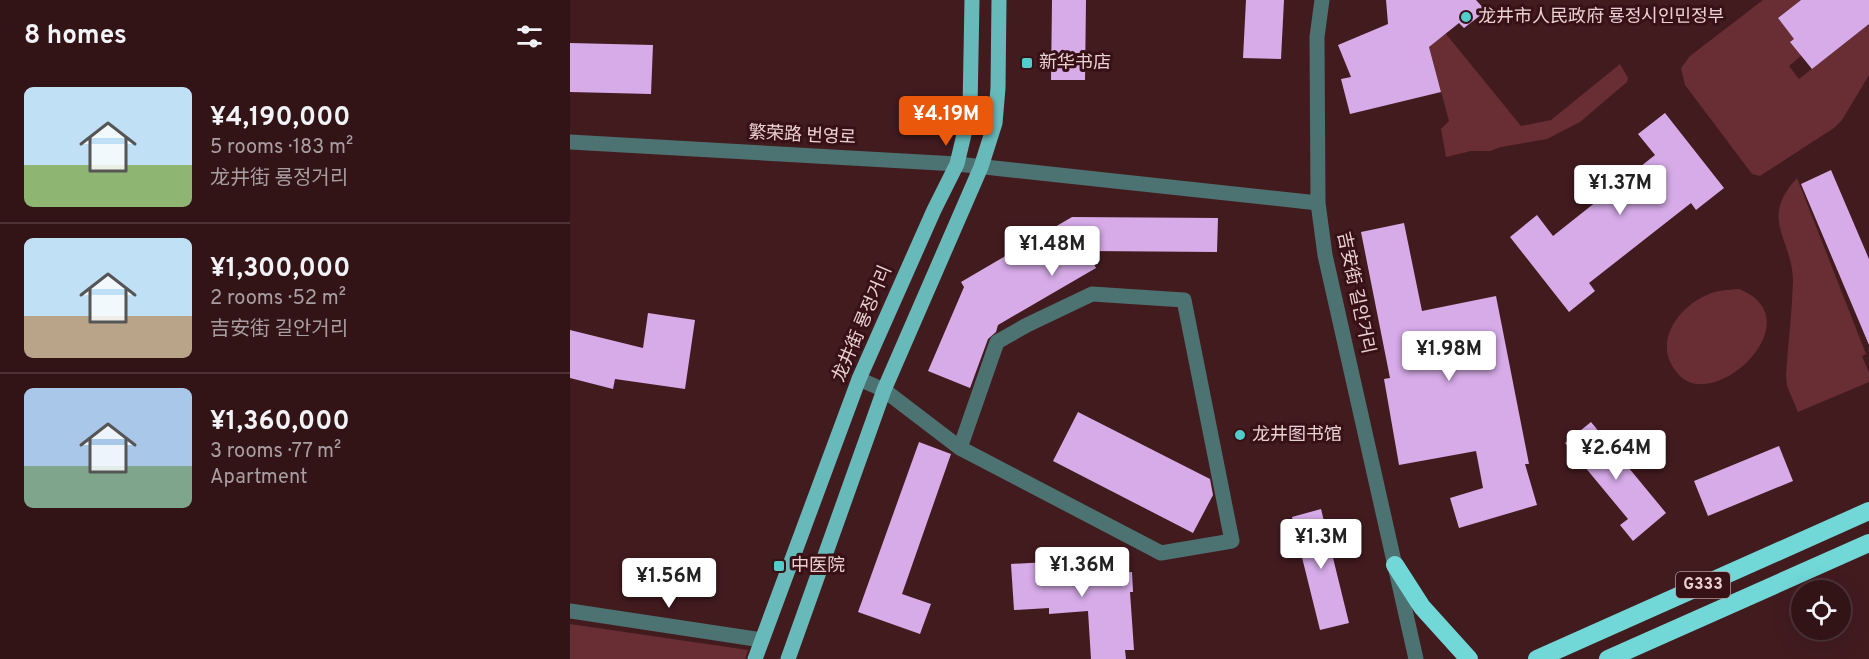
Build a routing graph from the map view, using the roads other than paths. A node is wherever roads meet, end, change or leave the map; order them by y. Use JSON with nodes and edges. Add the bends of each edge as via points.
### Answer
{"nodes":[{"id":1,"x":972,"y":0,"type":"edge"},
{"id":2,"x":999,"y":0,"type":"edge"},
{"id":3,"x":1322,"y":0,"type":"edge"},
{"id":4,"x":570,"y":142,"type":"edge"},
{"id":5,"x":957,"y":164,"type":"junction"},
{"id":6,"x":981,"y":167,"type":"junction"},
{"id":7,"x":1318,"y":203,"type":"junction"},
{"id":8,"x":859,"y":379,"type":"junction"},
{"id":9,"x":884,"y":390,"type":"junction"},
{"id":10,"x":960,"y":448,"type":"junction"},
{"id":11,"x":1869,"y":511,"type":"edge"},
{"id":12,"x":1869,"y":543,"type":"edge"},
{"id":13,"x":1395,"y":565,"type":"junction"},
{"id":14,"x":570,"y":611,"type":"edge"},
{"id":15,"x":762,"y":640,"type":"junction"},
{"id":16,"x":755,"y":659,"type":"edge"},
{"id":17,"x":788,"y":659,"type":"edge"},
{"id":18,"x":1416,"y":659,"type":"edge"},
{"id":19,"x":1469,"y":659,"type":"edge"},
{"id":20,"x":1537,"y":659,"type":"edge"},
{"id":21,"x":1608,"y":659,"type":"edge"}],
"edges":[{"from":1,"to":5,"type":"main road","name":"龙井街 룡정거리","via":[[970,109]]},
{"from":2,"to":6,"type":"main road","via":[[995,123]]},
{"from":3,"to":7,"type":"street","name":"吉安街 길안거리","via":[[1317,37]]},
{"from":4,"to":5,"type":"street","name":"繁荣路 번영로"},
{"from":5,"to":6,"type":"street","name":"繁荣路 번영로"},
{"from":5,"to":8,"type":"main road","name":"龙井街 룡정거리"},
{"from":6,"to":7,"type":"street","name":"繁荣路 번영로"},
{"from":6,"to":9,"type":"main road"},
{"from":7,"to":13,"type":"street","name":"吉安街 길안거리","via":[[1325,255]]},
{"from":8,"to":9,"type":"street"},
{"from":8,"to":15,"type":"main road","name":"龙井街 룡정거리"},
{"from":9,"to":10,"type":"street"},
{"from":9,"to":17,"type":"main road"},
{"from":10,"to":10,"type":"street","via":[[1161,553],[1232,541],[1184,300],[1092,294],[997,342]]},
{"from":11,"to":20,"type":"highway","number":"G333"},
{"from":12,"to":21,"type":"highway","number":"G333"},
{"from":13,"to":18,"type":"street","name":"吉安街 길안거리"},
{"from":13,"to":19,"type":"highway","via":[[1422,607]]},
{"from":14,"to":15,"type":"street"},
{"from":15,"to":16,"type":"main road","name":"龙井街 룡정거리"}]}
